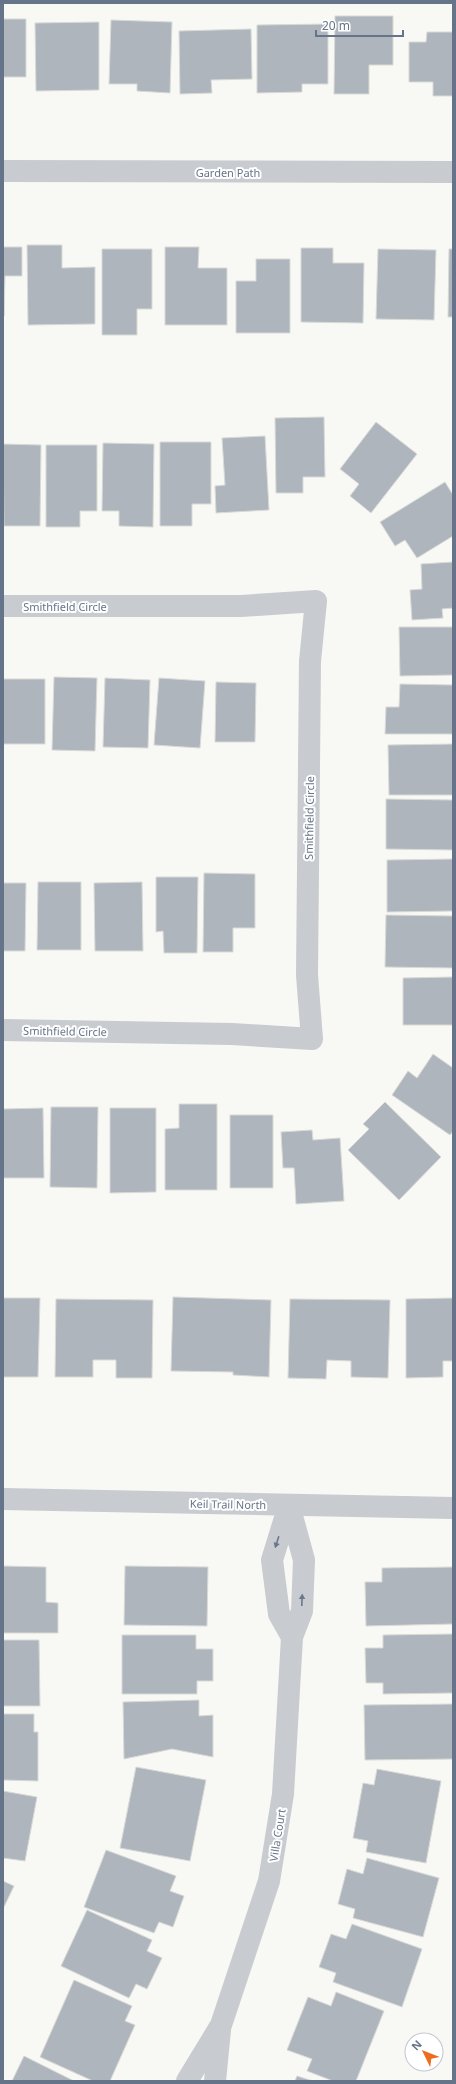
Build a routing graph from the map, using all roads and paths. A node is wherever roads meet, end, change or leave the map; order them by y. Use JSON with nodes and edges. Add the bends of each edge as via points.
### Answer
{"nodes":[{"id":1,"x":3,"y":171,"type":"edge"},
{"id":2,"x":453,"y":172,"type":"edge"},
{"id":3,"x":3,"y":606,"type":"edge"},
{"id":4,"x":3,"y":1030,"type":"edge"},
{"id":5,"x":3,"y":1499,"type":"edge"},
{"id":6,"x":289,"y":1505,"type":"junction"},
{"id":7,"x":453,"y":1508,"type":"edge"},
{"id":8,"x":292,"y":1637,"type":"junction"},
{"id":9,"x":221,"y":2025,"type":"junction"},
{"id":10,"x":187,"y":2081,"type":"edge"},
{"id":11,"x":215,"y":2081,"type":"edge"}],
"edges":[{"from":1,"to":2,"type":"street","name":"Garden Path"},
{"from":3,"to":4,"type":"street","name":"Smithfield Circle","via":[[242,606],[316,601],[310,661],[307,968],[312,1039],[232,1034]]},
{"from":5,"to":6,"type":"street","name":"Keil Trail North"},
{"from":6,"to":7,"type":"street","name":"Keil Trail North"},
{"from":8,"to":6,"type":"street","name":"Villa Court","one_way":true,"via":[[302,1611],[304,1560]]},
{"from":6,"to":8,"type":"street","one_way":true,"via":[[272,1560],[278,1614]]},
{"from":8,"to":9,"type":"street","name":"Villa Court","via":[[283,1794],[269,1881]]},
{"from":9,"to":10,"type":"street","name":"Villa Court"},
{"from":9,"to":11,"type":"street","name":"Villa Court"}]}
